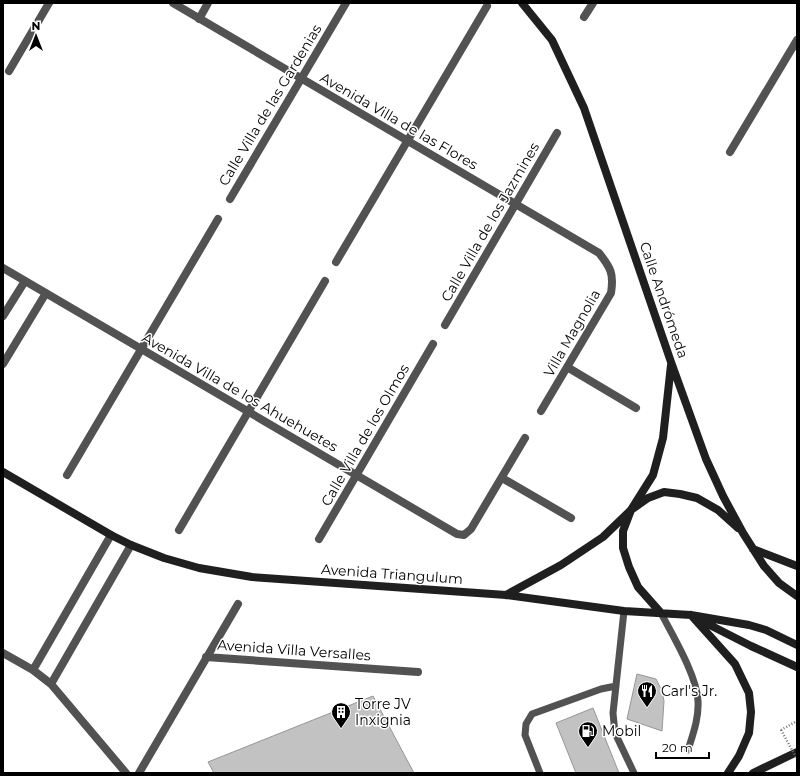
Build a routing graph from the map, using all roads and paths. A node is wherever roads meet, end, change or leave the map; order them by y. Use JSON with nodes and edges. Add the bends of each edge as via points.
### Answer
{"nodes":[{"id":1,"x":49,"y":3,"type":"edge"},
{"id":2,"x":208,"y":3,"type":"edge"},
{"id":3,"x":346,"y":3,"type":"edge"},
{"id":4,"x":522,"y":3,"type":"edge"},
{"id":5,"x":593,"y":3,"type":"edge"},
{"id":6,"x":178,"y":4,"type":"edge"},
{"id":7,"x":487,"y":6,"type":"dead end"},
{"id":8,"x":584,"y":17,"type":"dead end"},
{"id":9,"x":199,"y":18,"type":"junction"},
{"id":10,"x":797,"y":40,"type":"edge"},
{"id":11,"x":9,"y":71,"type":"dead end"},
{"id":12,"x":301,"y":78,"type":"junction"},
{"id":13,"x":557,"y":133,"type":"dead end"},
{"id":14,"x":408,"y":141,"type":"junction"},
{"id":15,"x":730,"y":152,"type":"dead end"},
{"id":16,"x":230,"y":200,"type":"dead end"},
{"id":17,"x":515,"y":204,"type":"junction"},
{"id":18,"x":218,"y":219,"type":"dead end"},
{"id":19,"x":336,"y":262,"type":"dead end"},
{"id":20,"x":608,"y":265,"type":"joint"},
{"id":21,"x":3,"y":268,"type":"edge"},
{"id":22,"x":25,"y":281,"type":"junction"},
{"id":23,"x":325,"y":281,"type":"dead end"},
{"id":24,"x":46,"y":293,"type":"junction"},
{"id":25,"x":3,"y":316,"type":"edge"},
{"id":26,"x":445,"y":325,"type":"dead end"},
{"id":27,"x":433,"y":344,"type":"dead end"},
{"id":28,"x":142,"y":349,"type":"junction"},
{"id":29,"x":671,"y":362,"type":"junction"},
{"id":30,"x":3,"y":364,"type":"edge"},
{"id":31,"x":567,"y":367,"type":"junction"},
{"id":32,"x":636,"y":408,"type":"dead end"},
{"id":33,"x":541,"y":411,"type":"dead end"},
{"id":34,"x":248,"y":412,"type":"junction"},
{"id":35,"x":525,"y":438,"type":"dead end"},
{"id":36,"x":3,"y":472,"type":"edge"},
{"id":37,"x":67,"y":475,"type":"dead end"},
{"id":38,"x":357,"y":475,"type":"junction"},
{"id":39,"x":502,"y":478,"type":"junction"},
{"id":40,"x":631,"y":510,"type":"junction"},
{"id":41,"x":571,"y":518,"type":"dead end"},
{"id":42,"x":179,"y":530,"type":"dead end"},
{"id":43,"x":742,"y":533,"type":"junction"},
{"id":44,"x":111,"y":535,"type":"junction"},
{"id":45,"x":320,"y":539,"type":"dead end"},
{"id":46,"x":130,"y":545,"type":"junction"},
{"id":47,"x":752,"y":548,"type":"junction"},
{"id":48,"x":797,"y":566,"type":"edge"},
{"id":49,"x":506,"y":594,"type":"junction"},
{"id":50,"x":794,"y":595,"type":"edge"},
{"id":51,"x":238,"y":604,"type":"dead end"},
{"id":52,"x":624,"y":611,"type":"junction"},
{"id":53,"x":661,"y":613,"type":"junction"},
{"id":54,"x":690,"y":615,"type":"junction"},
{"id":55,"x":797,"y":645,"type":"edge"},
{"id":56,"x":3,"y":653,"type":"edge"},
{"id":57,"x":206,"y":657,"type":"junction"},
{"id":58,"x":797,"y":667,"type":"edge"},
{"id":59,"x":33,"y":670,"type":"junction"},
{"id":60,"x":418,"y":672,"type":"dead end"},
{"id":61,"x":51,"y":684,"type":"junction"},
{"id":62,"x":616,"y":686,"type":"junction"},
{"id":63,"x":797,"y":721,"type":"edge"},
{"id":64,"x":688,"y":750,"type":"dead end"},
{"id":65,"x":797,"y":752,"type":"edge"},
{"id":66,"x":797,"y":759,"type":"edge"},
{"id":67,"x":126,"y":773,"type":"edge"},
{"id":68,"x":139,"y":773,"type":"edge"},
{"id":69,"x":540,"y":773,"type":"edge"},
{"id":70,"x":634,"y":773,"type":"edge"},
{"id":71,"x":728,"y":773,"type":"edge"},
{"id":72,"x":754,"y":773,"type":"edge"}],
"edges":[{"from":1,"to":11,"type":"street"},
{"from":2,"to":9,"type":"street"},
{"from":3,"to":12,"type":"street","name":"Calle Villa de las Gardenias"},
{"from":4,"to":29,"type":"main road","name":"Calle Andrómeda","via":[[552,40],[584,108]]},
{"from":5,"to":8,"type":"street"},
{"from":6,"to":9,"type":"street","name":"Avenida Villa de las Flores"},
{"from":7,"to":14,"type":"street"},
{"from":9,"to":12,"type":"street","name":"Avenida Villa de las Flores"},
{"from":10,"to":15,"type":"street"},
{"from":12,"to":14,"type":"street","name":"Avenida Villa de las Flores"},
{"from":12,"to":16,"type":"street","name":"Calle Villa de las Gardenias"},
{"from":13,"to":17,"type":"street","name":"Calle Villa de los Jazmines"},
{"from":14,"to":17,"type":"street","name":"Avenida Villa de las Flores"},
{"from":14,"to":19,"type":"street"},
{"from":17,"to":20,"type":"street","name":"Avenida Villa de las Flores","via":[[599,253]]},
{"from":17,"to":26,"type":"street","name":"Calle Villa de los Jazmines"},
{"from":18,"to":28,"type":"street"},
{"from":20,"to":31,"type":"street","name":"Villa Magnolia","via":[[613,279],[611,293]]},
{"from":21,"to":22,"type":"street","name":"Avenida Villa de los Ahuehuetes"},
{"from":22,"to":24,"type":"street","name":"Avenida Villa de los Ahuehuetes"},
{"from":22,"to":25,"type":"street"},
{"from":23,"to":34,"type":"street"},
{"from":24,"to":28,"type":"street","name":"Avenida Villa de los Ahuehuetes"},
{"from":24,"to":30,"type":"street"},
{"from":27,"to":38,"type":"street","name":"Calle Villa de los Olmos"},
{"from":28,"to":34,"type":"street","name":"Avenida Villa de los Ahuehuetes"},
{"from":28,"to":37,"type":"street"},
{"from":29,"to":40,"type":"main road","via":[[663,438],[653,475]]},
{"from":29,"to":43,"type":"main road","name":"Calle Andrómeda","via":[[706,459]]},
{"from":31,"to":32,"type":"street"},
{"from":31,"to":33,"type":"street","name":"Villa Magnolia"},
{"from":34,"to":38,"type":"street","name":"Avenida Villa de los Ahuehuetes"},
{"from":34,"to":42,"type":"street"},
{"from":35,"to":39,"type":"street"},
{"from":36,"to":44,"type":"main road","name":"Avenida Triangulum"},
{"from":38,"to":39,"type":"street","name":"Avenida Villa de los Ahuehuetes","via":[[457,534],[464,535],[471,529]]},
{"from":38,"to":45,"type":"street","name":"Calle Villa de los Olmos"},
{"from":39,"to":41,"type":"street"},
{"from":40,"to":43,"type":"main road","via":[[648,498],[664,492],[680,494],[697,498],[718,510]]},
{"from":40,"to":49,"type":"main road","via":[[603,537],[561,566]]},
{"from":40,"to":53,"type":"main road","via":[[623,531],[623,548],[628,567],[638,587]]},
{"from":43,"to":47,"type":"main road","name":"Calle Andrómeda"},
{"from":44,"to":46,"type":"main road","name":"Avenida Triangulum"},
{"from":44,"to":59,"type":"street"},
{"from":46,"to":49,"type":"main road","name":"Avenida Triangulum","via":[[199,568],[252,576]]},
{"from":46,"to":61,"type":"street"},
{"from":47,"to":48,"type":"main road"},
{"from":47,"to":50,"type":"main road","name":"Calle Andrómeda","via":[[779,583]]},
{"from":49,"to":52,"type":"main road","name":"Avenida Triangulum"},
{"from":51,"to":57,"type":"street"},
{"from":52,"to":53,"type":"main road","name":"Avenida Triangulum"},
{"from":52,"to":62,"type":"lane"},
{"from":53,"to":54,"type":"main road","name":"Avenida Triangulum"},
{"from":53,"to":64,"type":"lane","via":[[696,684],[696,727]]},
{"from":54,"to":55,"type":"main road","name":"Avenida Triangulum","via":[[749,625]]},
{"from":54,"to":58,"type":"main road"},
{"from":54,"to":71,"type":"main road","via":[[735,664],[749,693],[749,733]]},
{"from":56,"to":59,"type":"street"},
{"from":57,"to":60,"type":"street","name":"Avenida Villa Versalles"},
{"from":57,"to":68,"type":"street","name":"Avenida Villa Versalles"},
{"from":59,"to":61,"type":"street"},
{"from":61,"to":67,"type":"street"},
{"from":62,"to":69,"type":"lane","via":[[601,688],[532,714],[526,724],[525,735]]},
{"from":62,"to":70,"type":"lane","via":[[613,713],[615,733]]},
{"from":63,"to":66,"type":"path","bridge":true,"via":[[781,730]]},
{"from":65,"to":72,"type":"main road"}]}
